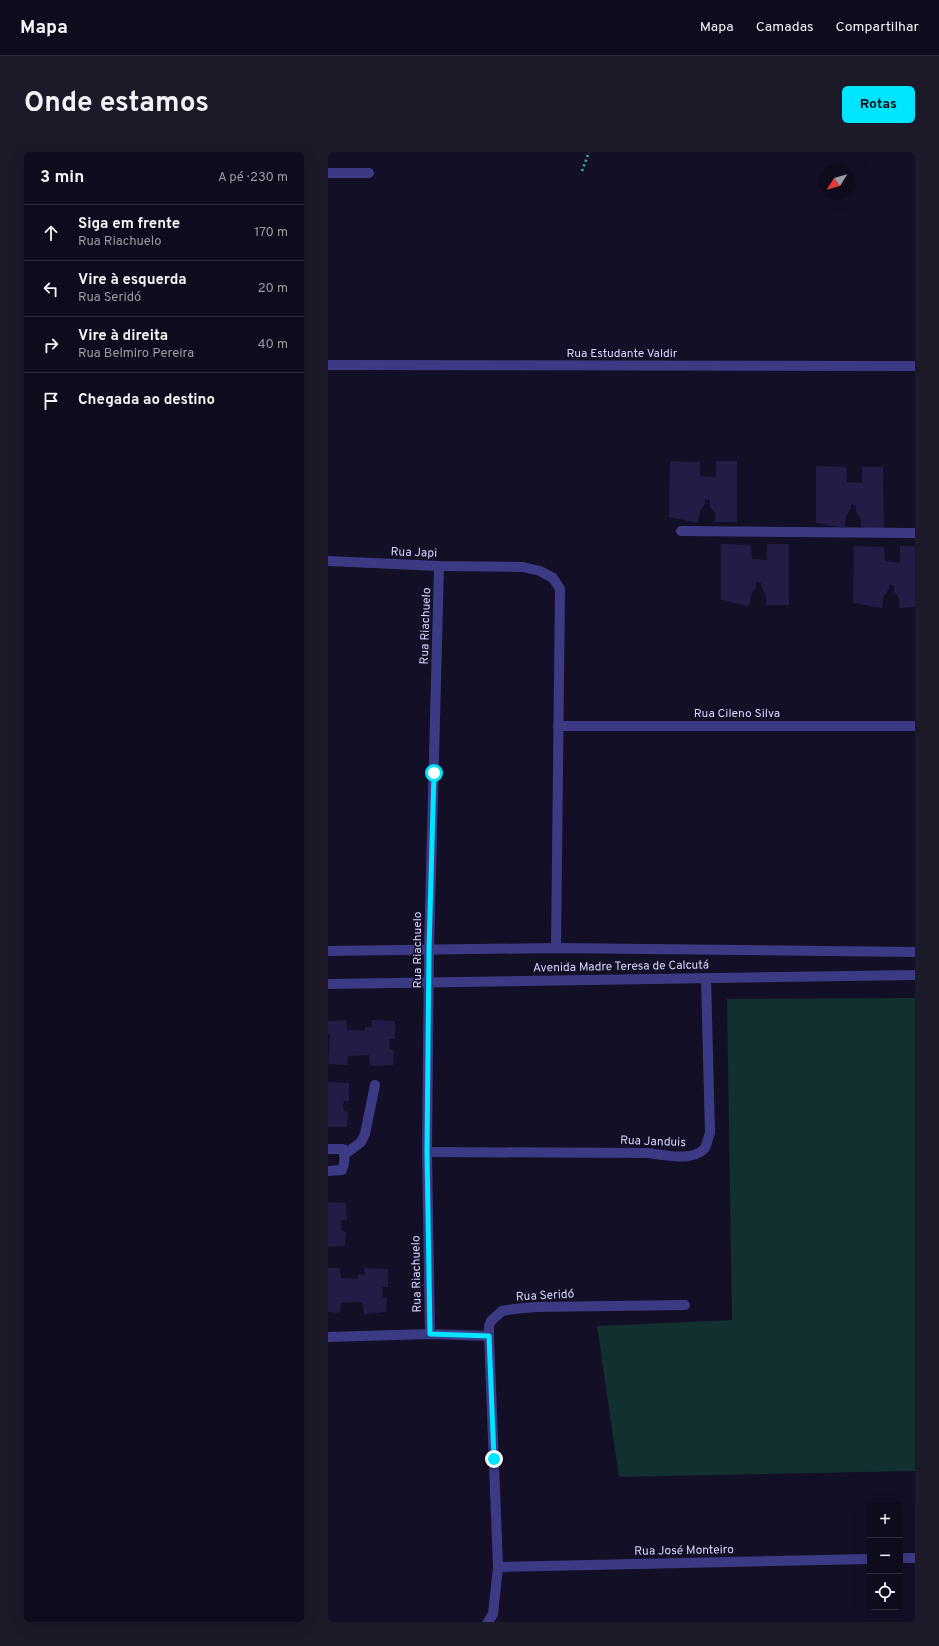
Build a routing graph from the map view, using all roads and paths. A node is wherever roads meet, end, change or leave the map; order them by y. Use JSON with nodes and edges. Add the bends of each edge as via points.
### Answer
{"nodes":[{"id":1,"x":589,"y":152,"type":"edge"},
{"id":2,"x":582,"y":172,"type":"dead end"},
{"id":3,"x":328,"y":173,"type":"edge"},
{"id":4,"x":369,"y":173,"type":"dead end"},
{"id":5,"x":328,"y":365,"type":"edge"},
{"id":6,"x":915,"y":366,"type":"edge"},
{"id":7,"x":681,"y":531,"type":"dead end"},
{"id":8,"x":915,"y":533,"type":"edge"},
{"id":9,"x":328,"y":561,"type":"edge"},
{"id":10,"x":439,"y":566,"type":"junction"},
{"id":11,"x":558,"y":726,"type":"junction"},
{"id":12,"x":915,"y":726,"type":"edge"},
{"id":13,"x":556,"y":948,"type":"junction"},
{"id":14,"x":429,"y":949,"type":"junction"},
{"id":15,"x":328,"y":950,"type":"edge"},
{"id":16,"x":915,"y":952,"type":"edge"},
{"id":17,"x":915,"y":975,"type":"edge"},
{"id":18,"x":706,"y":978,"type":"junction"},
{"id":19,"x":429,"y":983,"type":"junction"},
{"id":20,"x":328,"y":984,"type":"edge"},
{"id":21,"x":375,"y":1085,"type":"dead end"},
{"id":22,"x":328,"y":1149,"type":"edge"},
{"id":23,"x":427,"y":1152,"type":"junction"},
{"id":24,"x":344,"y":1155,"type":"junction"},
{"id":25,"x":328,"y":1171,"type":"edge"},
{"id":26,"x":685,"y":1305,"type":"dead end"},
{"id":27,"x":430,"y":1334,"type":"junction"},
{"id":28,"x":489,"y":1336,"type":"junction"},
{"id":29,"x":328,"y":1337,"type":"edge"},
{"id":30,"x":903,"y":1558,"type":"edge"},
{"id":31,"x":915,"y":1558,"type":"edge"},
{"id":32,"x":867,"y":1559,"type":"edge"},
{"id":33,"x":498,"y":1567,"type":"junction"},
{"id":34,"x":488,"y":1622,"type":"edge"}],
"edges":[{"from":1,"to":2,"type":"path"},
{"from":3,"to":4,"type":"street"},
{"from":5,"to":6,"type":"street","name":"Rua Estudante Valdir"},
{"from":7,"to":8,"type":"street"},
{"from":9,"to":10,"type":"street","name":"Rua Japi"},
{"from":10,"to":11,"type":"street","name":"Rua Japi","via":[[523,567],[553,578],[560,589]]},
{"from":10,"to":14,"type":"street","name":"Rua Riachuelo"},
{"from":11,"to":12,"type":"street","name":"Rua Cileno Silva"},
{"from":11,"to":13,"type":"street","name":"Rua Japi"},
{"from":13,"to":14,"type":"street","name":"Avenida Madre Teresa de Calcutá"},
{"from":13,"to":16,"type":"street","name":"Avenida Madre Teresa de Calcutá"},
{"from":14,"to":15,"type":"street","name":"Avenida Madre Teresa de Calcutá"},
{"from":14,"to":19,"type":"street","name":"Rua Riachuelo"},
{"from":17,"to":18,"type":"street","name":"Avenida Madre Teresa de Calcutá"},
{"from":18,"to":19,"type":"street","name":"Avenida Madre Teresa de Calcutá"},
{"from":18,"to":23,"type":"street","name":"Rua Janduis","via":[[710,1133],[706,1147],[701,1152],[684,1157],[648,1153]]},
{"from":19,"to":20,"type":"street","name":"Avenida Madre Teresa de Calcutá"},
{"from":19,"to":23,"type":"street","name":"Rua Riachuelo"},
{"from":21,"to":24,"type":"street","via":[[365,1134],[361,1142]]},
{"from":22,"to":24,"type":"street","via":[[343,1149]]},
{"from":23,"to":27,"type":"street","name":"Rua Riachuelo"},
{"from":24,"to":25,"type":"street","via":[[342,1170]]},
{"from":26,"to":28,"type":"street","name":"Rua Seridó","via":[[514,1309],[502,1311],[491,1321]]},
{"from":27,"to":28,"type":"street"},
{"from":27,"to":29,"type":"street"},
{"from":28,"to":33,"type":"street","name":"Rua Seridó"},
{"from":30,"to":31,"type":"street"},
{"from":32,"to":33,"type":"street","name":"Rua José Monteiro"},
{"from":33,"to":34,"type":"street","name":"Rua Seridó","via":[[493,1614]]}]}
